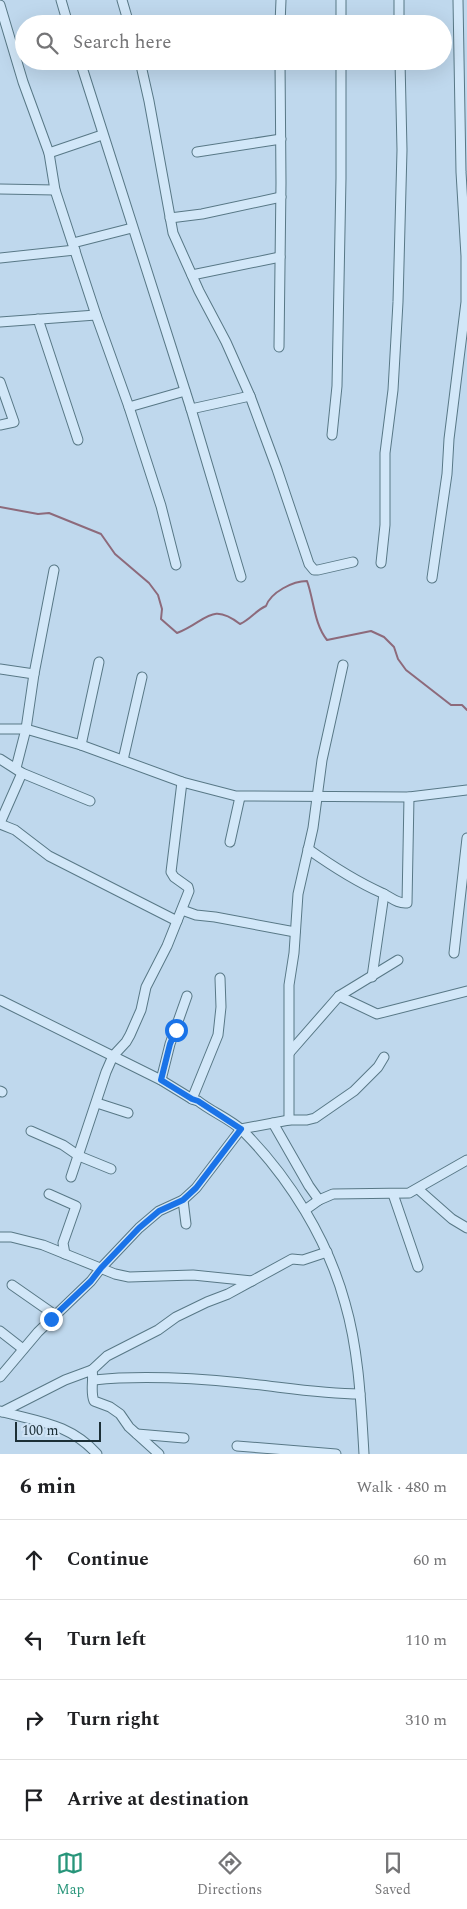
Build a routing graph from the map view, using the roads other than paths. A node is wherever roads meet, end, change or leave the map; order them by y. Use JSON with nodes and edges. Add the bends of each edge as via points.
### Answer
{"nodes":[{"id":1,"x":61,"y":0,"type":"edge"},
{"id":2,"x":122,"y":0,"type":"edge"},
{"id":3,"x":280,"y":0,"type":"edge"},
{"id":4,"x":341,"y":0,"type":"edge"},
{"id":5,"x":399,"y":0,"type":"edge"},
{"id":6,"x":458,"y":0,"type":"edge"},
{"id":7,"x":0,"y":5,"type":"edge"},
{"id":8,"x":65,"y":15,"type":"edge"},
{"id":9,"x":126,"y":15,"type":"edge"},
{"id":10,"x":280,"y":15,"type":"edge"},
{"id":11,"x":341,"y":15,"type":"edge"},
{"id":12,"x":400,"y":15,"type":"edge"},
{"id":13,"x":15,"y":55,"type":"edge"},
{"id":14,"x":19,"y":70,"type":"edge"},
{"id":15,"x":83,"y":70,"type":"edge"},
{"id":16,"x":142,"y":70,"type":"edge"},
{"id":17,"x":280,"y":70,"type":"edge"},
{"id":18,"x":341,"y":70,"type":"edge"},
{"id":19,"x":400,"y":70,"type":"edge"},
{"id":20,"x":102,"y":135,"type":"junction"},
{"id":21,"x":281,"y":138,"type":"junction"},
{"id":22,"x":197,"y":152,"type":"dead end"},
{"id":23,"x":49,"y":153,"type":"junction"},
{"id":24,"x":0,"y":189,"type":"edge"},
{"id":25,"x":55,"y":190,"type":"junction"},
{"id":26,"x":281,"y":197,"type":"junction"},
{"id":27,"x":170,"y":218,"type":"junction"},
{"id":28,"x":132,"y":228,"type":"junction"},
{"id":29,"x":74,"y":246,"type":"junction"},
{"id":30,"x":280,"y":257,"type":"junction"},
{"id":31,"x":0,"y":258,"type":"edge"},
{"id":32,"x":192,"y":275,"type":"junction"},
{"id":33,"x":96,"y":315,"type":"junction"},
{"id":34,"x":38,"y":319,"type":"junction"},
{"id":35,"x":0,"y":322,"type":"edge"},
{"id":36,"x":279,"y":347,"type":"dead end"},
{"id":37,"x":0,"y":382,"type":"edge"},
{"id":38,"x":185,"y":391,"type":"junction"},
{"id":39,"x":250,"y":396,"type":"junction"},
{"id":40,"x":130,"y":407,"type":"junction"},
{"id":41,"x":191,"y":409,"type":"junction"},
{"id":42,"x":0,"y":425,"type":"edge"},
{"id":43,"x":332,"y":435,"type":"dead end"},
{"id":44,"x":78,"y":440,"type":"dead end"},
{"id":45,"x":354,"y":562,"type":"dead end"},
{"id":46,"x":380,"y":563,"type":"dead end"},
{"id":47,"x":176,"y":565,"type":"dead end"},
{"id":48,"x":54,"y":570,"type":"dead end"},
{"id":49,"x":241,"y":577,"type":"dead end"},
{"id":50,"x":432,"y":578,"type":"dead end"},
{"id":51,"x":99,"y":662,"type":"dead end"},
{"id":52,"x":343,"y":665,"type":"dead end"},
{"id":53,"x":0,"y":670,"type":"edge"},
{"id":54,"x":34,"y":674,"type":"junction"},
{"id":55,"x":142,"y":677,"type":"dead end"},
{"id":56,"x":0,"y":729,"type":"edge"},
{"id":57,"x":26,"y":729,"type":"junction"},
{"id":58,"x":81,"y":745,"type":"junction"},
{"id":59,"x":0,"y":759,"type":"edge"},
{"id":60,"x":123,"y":760,"type":"junction"},
{"id":61,"x":19,"y":771,"type":"junction"},
{"id":62,"x":182,"y":782,"type":"junction"},
{"id":63,"x":467,"y":790,"type":"edge"},
{"id":64,"x":240,"y":797,"type":"junction"},
{"id":65,"x":317,"y":797,"type":"junction"},
{"id":66,"x":409,"y":797,"type":"junction"},
{"id":67,"x":90,"y":801,"type":"dead end"},
{"id":68,"x":0,"y":824,"type":"edge"},
{"id":69,"x":467,"y":838,"type":"edge"},
{"id":70,"x":230,"y":842,"type":"dead end"},
{"id":71,"x":308,"y":849,"type":"junction"},
{"id":72,"x":384,"y":894,"type":"junction"},
{"id":73,"x":182,"y":910,"type":"junction"},
{"id":74,"x":177,"y":921,"type":"junction"},
{"id":75,"x":295,"y":932,"type":"junction"},
{"id":76,"x":454,"y":953,"type":"dead end"},
{"id":77,"x":398,"y":960,"type":"dead end"},
{"id":78,"x":372,"y":977,"type":"junction"},
{"id":79,"x":220,"y":978,"type":"dead end"},
{"id":80,"x":467,"y":991,"type":"edge"},
{"id":81,"x":188,"y":996,"type":"dead end"},
{"id":82,"x":339,"y":996,"type":"junction"},
{"id":83,"x":0,"y":1000,"type":"edge"},
{"id":84,"x":290,"y":1052,"type":"junction"},
{"id":85,"x":114,"y":1056,"type":"junction"},
{"id":86,"x":384,"y":1057,"type":"dead end"},
{"id":87,"x":161,"y":1080,"type":"junction"},
{"id":88,"x":192,"y":1099,"type":"junction"},
{"id":89,"x":97,"y":1103,"type":"junction"},
{"id":90,"x":128,"y":1113,"type":"dead end"},
{"id":91,"x":289,"y":1120,"type":"junction"},
{"id":92,"x":273,"y":1123,"type":"junction"},
{"id":93,"x":241,"y":1129,"type":"junction"},
{"id":94,"x":31,"y":1131,"type":"dead end"},
{"id":95,"x":79,"y":1156,"type":"junction"},
{"id":96,"x":467,"y":1160,"type":"edge"},
{"id":97,"x":111,"y":1169,"type":"dead end"},
{"id":98,"x":71,"y":1177,"type":"dead end"},
{"id":99,"x":418,"y":1189,"type":"junction"},
{"id":100,"x":49,"y":1194,"type":"dead end"},
{"id":101,"x":393,"y":1194,"type":"junction"},
{"id":102,"x":183,"y":1200,"type":"junction"},
{"id":103,"x":320,"y":1200,"type":"junction"},
{"id":104,"x":305,"y":1210,"type":"junction"},
{"id":105,"x":186,"y":1224,"type":"dead end"},
{"id":106,"x":467,"y":1228,"type":"edge"},
{"id":107,"x":0,"y":1237,"type":"edge"},
{"id":108,"x":327,"y":1252,"type":"junction"},
{"id":109,"x":65,"y":1254,"type":"junction"},
{"id":110,"x":418,"y":1267,"type":"dead end"},
{"id":111,"x":101,"y":1268,"type":"junction"},
{"id":112,"x":252,"y":1281,"type":"junction"},
{"id":113,"x":12,"y":1285,"type":"dead end"},
{"id":114,"x":55,"y":1314,"type":"junction"},
{"id":115,"x":0,"y":1331,"type":"edge"},
{"id":116,"x":23,"y":1349,"type":"junction"},
{"id":117,"x":92,"y":1370,"type":"junction"},
{"id":118,"x":0,"y":1378,"type":"edge"},
{"id":119,"x":94,"y":1380,"type":"junction"},
{"id":120,"x":360,"y":1394,"type":"junction"},
{"id":121,"x":1,"y":1411,"type":"edge"},
{"id":122,"x":136,"y":1434,"type":"junction"},
{"id":123,"x":184,"y":1438,"type":"dead end"},
{"id":124,"x":237,"y":1446,"type":"dead end"},
{"id":125,"x":97,"y":1454,"type":"edge"},
{"id":126,"x":159,"y":1454,"type":"edge"},
{"id":127,"x":336,"y":1454,"type":"edge"},
{"id":128,"x":364,"y":1454,"type":"edge"}],
"edges":[{"from":1,"to":8,"type":"street"},
{"from":2,"to":9,"type":"street"},
{"from":3,"to":10,"type":"street"},
{"from":4,"to":11,"type":"street"},
{"from":5,"to":12,"type":"street"},
{"from":6,"to":50,"type":"street","via":[[466,302]]},
{"from":7,"to":13,"type":"street"},
{"from":14,"to":23,"type":"street"},
{"from":15,"to":20,"type":"street"},
{"from":16,"to":27,"type":"street"},
{"from":17,"to":21,"type":"street"},
{"from":18,"to":43,"type":"street","via":[[337,386]]},
{"from":19,"to":46,"type":"street","via":[[402,150],[398,302],[385,453],[385,525]]},
{"from":20,"to":23,"type":"street"},
{"from":20,"to":28,"type":"street"},
{"from":21,"to":22,"type":"street"},
{"from":21,"to":26,"type":"street"},
{"from":23,"to":25,"type":"street"},
{"from":24,"to":25,"type":"street"},
{"from":25,"to":29,"type":"street"},
{"from":26,"to":27,"type":"street"},
{"from":26,"to":30,"type":"street"},
{"from":27,"to":32,"type":"street","via":[[173,233]]},
{"from":28,"to":29,"type":"street"},
{"from":28,"to":38,"type":"street"},
{"from":29,"to":31,"type":"street"},
{"from":29,"to":33,"type":"street"},
{"from":30,"to":32,"type":"street"},
{"from":30,"to":36,"type":"street"},
{"from":32,"to":39,"type":"street"},
{"from":33,"to":34,"type":"street"},
{"from":33,"to":40,"type":"street"},
{"from":34,"to":35,"type":"street"},
{"from":34,"to":44,"type":"street"},
{"from":37,"to":42,"type":"street","via":[[14,422]]},
{"from":38,"to":40,"type":"street"},
{"from":38,"to":41,"type":"street"},
{"from":39,"to":41,"type":"street"},
{"from":39,"to":45,"type":"street","via":[[310,568],[318,570]]},
{"from":40,"to":47,"type":"street"},
{"from":41,"to":49,"type":"street"},
{"from":48,"to":54,"type":"street"},
{"from":51,"to":58,"type":"street"},
{"from":52,"to":65,"type":"street"},
{"from":53,"to":54,"type":"street"},
{"from":54,"to":57,"type":"street"},
{"from":55,"to":60,"type":"street"},
{"from":56,"to":57,"type":"street"},
{"from":57,"to":58,"type":"street"},
{"from":57,"to":61,"type":"street"},
{"from":58,"to":60,"type":"street"},
{"from":59,"to":61,"type":"street"},
{"from":60,"to":62,"type":"street"},
{"from":61,"to":67,"type":"street"},
{"from":61,"to":68,"type":"street"},
{"from":62,"to":64,"type":"street"},
{"from":62,"to":73,"type":"street","via":[[171,872],[189,889]]},
{"from":63,"to":66,"type":"street"},
{"from":64,"to":65,"type":"street"},
{"from":64,"to":70,"type":"street"},
{"from":65,"to":66,"type":"street"},
{"from":65,"to":71,"type":"street"},
{"from":66,"to":72,"type":"street","via":[[407,903],[400,904]]},
{"from":68,"to":74,"type":"street","via":[[15,830],[49,856]]},
{"from":69,"to":76,"type":"street"},
{"from":71,"to":72,"type":"street","via":[[355,881]]},
{"from":71,"to":75,"type":"street","via":[[298,894]]},
{"from":72,"to":78,"type":"street"},
{"from":73,"to":74,"type":"street"},
{"from":73,"to":75,"type":"street"},
{"from":74,"to":85,"type":"street","via":[[146,987],[141,1010],[130,1035]]},
{"from":75,"to":84,"type":"street","via":[[289,985]]},
{"from":77,"to":78,"type":"street"},
{"from":78,"to":82,"type":"street"},
{"from":79,"to":88,"type":"street","via":[[218,1036]]},
{"from":80,"to":82,"type":"street","via":[[377,1014]]},
{"from":81,"to":87,"type":"street"},
{"from":82,"to":84,"type":"street"},
{"from":83,"to":85,"type":"street"},
{"from":84,"to":91,"type":"street"},
{"from":85,"to":87,"type":"street"},
{"from":85,"to":89,"type":"street"},
{"from":86,"to":91,"type":"street","via":[[354,1091],[315,1118]]},
{"from":87,"to":88,"type":"street"},
{"from":88,"to":93,"type":"street"},
{"from":89,"to":90,"type":"street"},
{"from":89,"to":95,"type":"street"},
{"from":91,"to":92,"type":"street"},
{"from":92,"to":93,"type":"street"},
{"from":92,"to":103,"type":"street"},
{"from":93,"to":102,"type":"street"},
{"from":93,"to":104,"type":"street"},
{"from":94,"to":95,"type":"street"},
{"from":95,"to":97,"type":"street"},
{"from":95,"to":98,"type":"street"},
{"from":96,"to":99,"type":"street"},
{"from":99,"to":101,"type":"street"},
{"from":99,"to":106,"type":"street"},
{"from":100,"to":109,"type":"street","via":[[76,1206],[63,1243]]},
{"from":101,"to":103,"type":"street","via":[[333,1194]]},
{"from":101,"to":110,"type":"street"},
{"from":102,"to":105,"type":"street"},
{"from":102,"to":111,"type":"street","via":[[159,1211]]},
{"from":103,"to":104,"type":"street"},
{"from":104,"to":108,"type":"street"},
{"from":107,"to":109,"type":"street","via":[[27,1241]]},
{"from":108,"to":112,"type":"street","via":[[303,1260],[292,1259]]},
{"from":108,"to":120,"type":"street","via":[[345,1302]]},
{"from":109,"to":111,"type":"street"},
{"from":111,"to":112,"type":"street","via":[[130,1277],[193,1275]]},
{"from":111,"to":114,"type":"street"},
{"from":112,"to":117,"type":"street","via":[[176,1317],[107,1356]]},
{"from":113,"to":114,"type":"street"},
{"from":114,"to":116,"type":"street"},
{"from":115,"to":116,"type":"street"},
{"from":116,"to":118,"type":"street"},
{"from":117,"to":119,"type":"street"},
{"from":117,"to":121,"type":"street"},
{"from":119,"to":120,"type":"street","via":[[149,1376]]},
{"from":119,"to":122,"type":"street","via":[[94,1401],[120,1414]]},
{"from":120,"to":128,"type":"street"},
{"from":121,"to":125,"type":"street","via":[[58,1426],[88,1443]]},
{"from":122,"to":123,"type":"street"},
{"from":122,"to":126,"type":"street"},
{"from":124,"to":127,"type":"street"}]}
